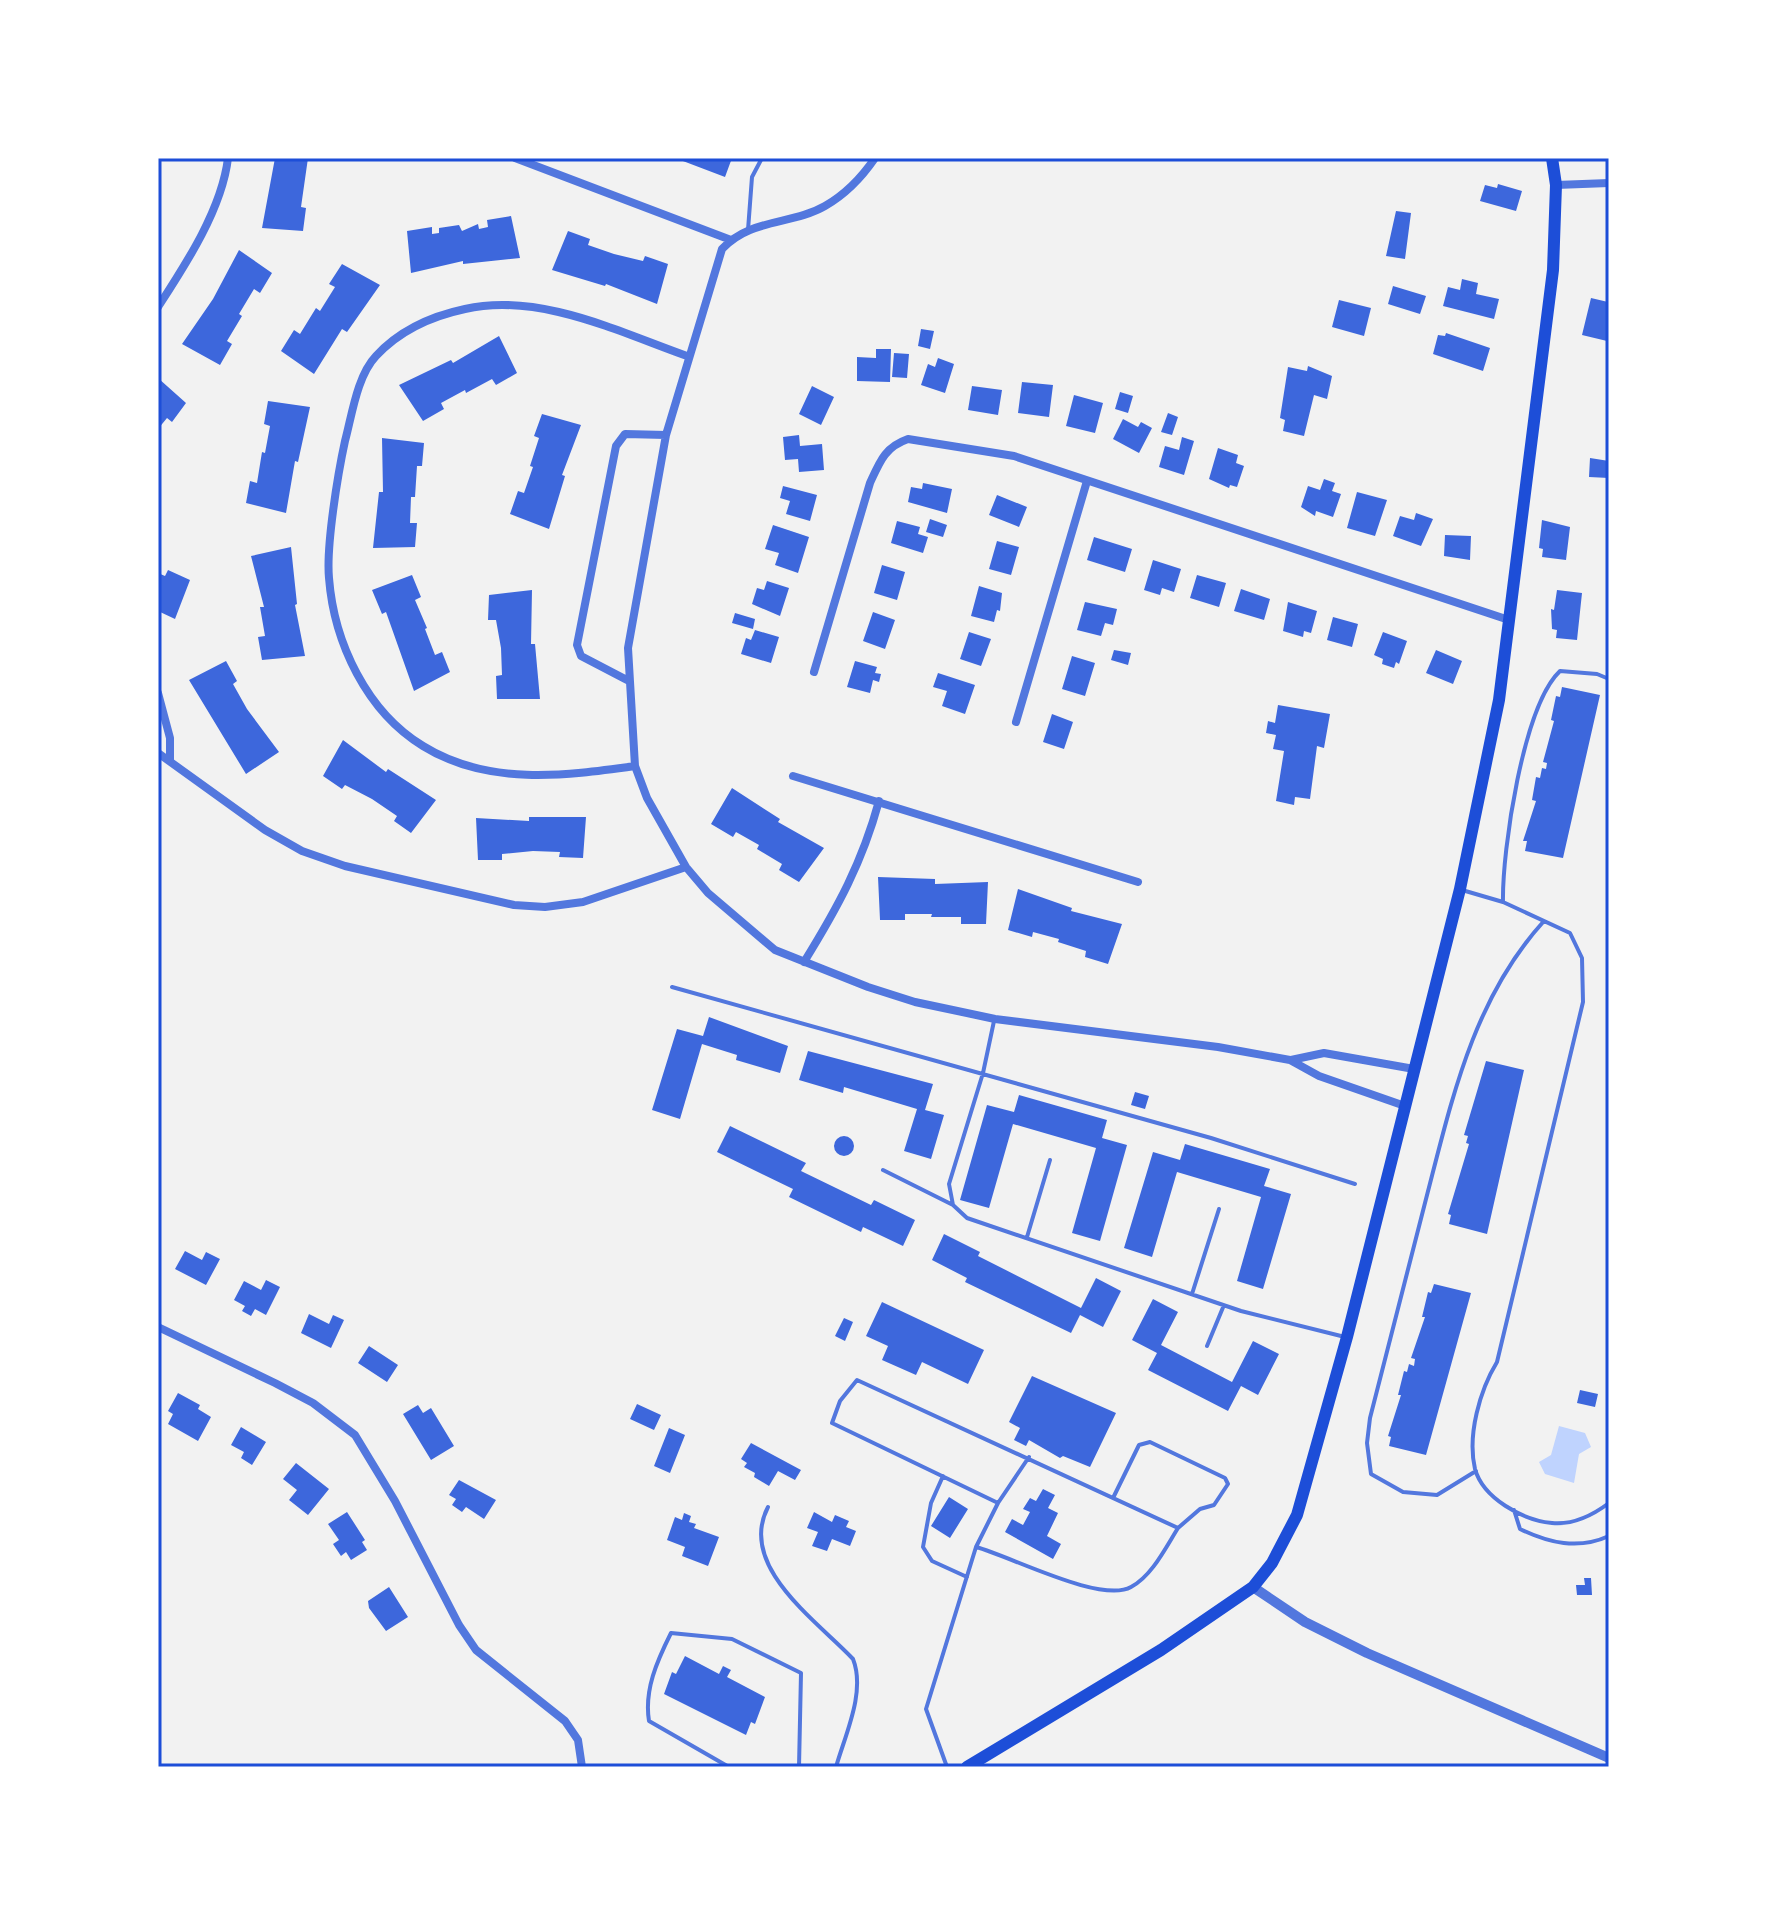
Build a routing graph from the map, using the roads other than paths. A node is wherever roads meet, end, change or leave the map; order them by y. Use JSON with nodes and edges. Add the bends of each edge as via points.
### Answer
{"nodes":[{"id":1,"x":228,"y":158,"type":"edge"},
{"id":2,"x":515,"y":158,"type":"edge"},
{"id":3,"x":762,"y":158,"type":"edge"},
{"id":4,"x":875,"y":158,"type":"edge"},
{"id":5,"x":1552,"y":158,"type":"edge"},
{"id":6,"x":1609,"y":183,"type":"edge"},
{"id":7,"x":1556,"y":185,"type":"junction"},
{"id":8,"x":748,"y":230,"type":"junction"},
{"id":9,"x":731,"y":240,"type":"junction"},
{"id":10,"x":158,"y":307,"type":"edge"},
{"id":11,"x":687,"y":356,"type":"junction"},
{"id":12,"x":666,"y":435,"type":"junction"},
{"id":13,"x":1087,"y":481,"type":"junction"},
{"id":14,"x":1509,"y":620,"type":"junction"},
{"id":15,"x":814,"y":672,"type":"dead end"},
{"id":16,"x":1609,"y":679,"type":"edge"},
{"id":17,"x":627,"y":680,"type":"junction"},
{"id":18,"x":158,"y":693,"type":"edge"},
{"id":19,"x":1016,"y":722,"type":"dead end"},
{"id":20,"x":158,"y":753,"type":"edge"},
{"id":21,"x":170,"y":761,"type":"junction"},
{"id":22,"x":635,"y":766,"type":"junction"},
{"id":23,"x":793,"y":776,"type":"dead end"},
{"id":24,"x":879,"y":801,"type":"junction"},
{"id":25,"x":1609,"y":812,"type":"edge"},
{"id":26,"x":1609,"y":837,"type":"edge"},
{"id":27,"x":686,"y":867,"type":"junction"},
{"id":28,"x":1138,"y":882,"type":"dead end"},
{"id":29,"x":1460,"y":889,"type":"junction"},
{"id":30,"x":1503,"y":902,"type":"junction"},
{"id":31,"x":1544,"y":921,"type":"junction"},
{"id":32,"x":804,"y":962,"type":"junction"},
{"id":33,"x":672,"y":987,"type":"dead end"},
{"id":34,"x":995,"y":1019,"type":"junction"},
{"id":35,"x":1290,"y":1060,"type":"junction"},
{"id":36,"x":1414,"y":1069,"type":"junction"},
{"id":37,"x":983,"y":1073,"type":"junction"},
{"id":38,"x":1405,"y":1106,"type":"junction"},
{"id":39,"x":1050,"y":1160,"type":"dead end"},
{"id":40,"x":883,"y":1170,"type":"dead end"},
{"id":41,"x":1355,"y":1184,"type":"dead end"},
{"id":42,"x":953,"y":1205,"type":"junction"},
{"id":43,"x":1219,"y":1209,"type":"dead end"},
{"id":44,"x":1027,"y":1237,"type":"junction"},
{"id":45,"x":1192,"y":1294,"type":"junction"},
{"id":46,"x":1224,"y":1305,"type":"junction"},
{"id":47,"x":158,"y":1327,"type":"edge"},
{"id":48,"x":1347,"y":1337,"type":"junction"},
{"id":49,"x":1207,"y":1346,"type":"dead end"},
{"id":50,"x":1029,"y":1457,"type":"junction"},
{"id":51,"x":1476,"y":1471,"type":"junction"},
{"id":52,"x":943,"y":1476,"type":"junction"},
{"id":53,"x":1114,"y":1496,"type":"junction"},
{"id":54,"x":998,"y":1503,"type":"junction"},
{"id":55,"x":1609,"y":1503,"type":"edge"},
{"id":56,"x":768,"y":1507,"type":"dead end"},
{"id":57,"x":1514,"y":1510,"type":"junction"},
{"id":58,"x":1178,"y":1528,"type":"junction"},
{"id":59,"x":1609,"y":1536,"type":"edge"},
{"id":60,"x":976,"y":1547,"type":"junction"},
{"id":61,"x":967,"y":1577,"type":"junction"},
{"id":62,"x":1253,"y":1587,"type":"junction"},
{"id":63,"x":1609,"y":1758,"type":"edge"},
{"id":64,"x":582,"y":1767,"type":"edge"},
{"id":65,"x":729,"y":1767,"type":"edge"},
{"id":66,"x":799,"y":1767,"type":"edge"},
{"id":67,"x":836,"y":1767,"type":"edge"},
{"id":68,"x":947,"y":1767,"type":"edge"},
{"id":69,"x":967,"y":1767,"type":"edge"}],
"edges":[{"from":1,"to":10,"type":"street","via":[[226,177],[206,220]]},
{"from":2,"to":9,"type":"street"},
{"from":3,"to":8,"type":"lane","via":[[752,177]]},
{"from":4,"to":8,"type":"street","via":[[860,179],[823,207]]},
{"from":5,"to":7,"type":"main road"},
{"from":6,"to":7,"type":"street"},
{"from":7,"to":14,"type":"main road","via":[[1550,297]]},
{"from":8,"to":9,"type":"street"},
{"from":9,"to":11,"type":"street","via":[[722,249]]},
{"from":11,"to":12,"type":"street"},
{"from":11,"to":22,"type":"street","via":[[577,319],[513,305],[467,308],[404,331],[374,358],[355,402],[340,464],[328,577],[339,629],[357,675],[397,726],[424,747],[494,771],[563,776]]},
{"from":12,"to":17,"type":"street","via":[[628,648]]},
{"from":12,"to":17,"type":"street","via":[[625,434],[616,446],[577,645],[581,656]]},
{"from":13,"to":14,"type":"street"},
{"from":13,"to":15,"type":"street","via":[[1014,456],[924,440],[893,444],[870,483]]},
{"from":13,"to":19,"type":"street"},
{"from":14,"to":29,"type":"main road","via":[[1499,700]]},
{"from":16,"to":30,"type":"lane","via":[[1560,671],[1542,699],[1505,847]]},
{"from":17,"to":22,"type":"street"},
{"from":18,"to":21,"type":"street"},
{"from":20,"to":21,"type":"street"},
{"from":21,"to":27,"type":"street","via":[[302,851],[514,905],[583,902]]},
{"from":22,"to":27,"type":"street"},
{"from":23,"to":24,"type":"street"},
{"from":24,"to":28,"type":"street"},
{"from":24,"to":32,"type":"street","via":[[847,892]]},
{"from":25,"to":26,"type":"lane"},
{"from":27,"to":32,"type":"street","via":[[745,927],[775,950]]},
{"from":29,"to":30,"type":"lane"},
{"from":29,"to":36,"type":"main road"},
{"from":30,"to":31,"type":"lane"},
{"from":31,"to":51,"type":"lane","via":[[1570,933],[1582,958],[1583,1002],[1497,1362],[1482,1387]]},
{"from":31,"to":51,"type":"lane","via":[[1487,1001],[1462,1063],[1370,1418],[1371,1474],[1393,1488],[1437,1495]]},
{"from":32,"to":34,"type":"street","via":[[915,1002]]},
{"from":33,"to":37,"type":"lane"},
{"from":34,"to":35,"type":"street"},
{"from":34,"to":37,"type":"lane"},
{"from":35,"to":36,"type":"street","via":[[1324,1053]]},
{"from":35,"to":38,"type":"street","via":[[1319,1076]]},
{"from":36,"to":38,"type":"main road"},
{"from":37,"to":41,"type":"lane"},
{"from":37,"to":42,"type":"lane","via":[[949,1184]]},
{"from":38,"to":48,"type":"main road"},
{"from":39,"to":44,"type":"lane"},
{"from":40,"to":42,"type":"lane"},
{"from":42,"to":44,"type":"lane","via":[[967,1218]]},
{"from":43,"to":45,"type":"lane"},
{"from":44,"to":45,"type":"lane"},
{"from":45,"to":46,"type":"lane"},
{"from":46,"to":48,"type":"lane"},
{"from":46,"to":49,"type":"lane"},
{"from":47,"to":64,"type":"street","via":[[313,1403],[355,1435],[476,1650],[565,1721],[578,1740]]},
{"from":48,"to":62,"type":"main road","via":[[1297,1515]]},
{"from":50,"to":52,"type":"lane","via":[[857,1380],[840,1401],[832,1423]]},
{"from":50,"to":53,"type":"lane"},
{"from":50,"to":54,"type":"lane"},
{"from":51,"to":57,"type":"lane","via":[[1488,1495]]},
{"from":52,"to":54,"type":"lane"},
{"from":52,"to":61,"type":"lane","via":[[931,1503],[923,1547],[932,1561]]},
{"from":53,"to":58,"type":"lane"},
{"from":53,"to":58,"type":"lane","via":[[1139,1445],[1150,1442],[1225,1478],[1228,1484],[1221,1497]]},
{"from":54,"to":60,"type":"lane"},
{"from":55,"to":57,"type":"lane","via":[[1577,1521],[1551,1523]]},
{"from":56,"to":67,"type":"lane","via":[[760,1540],[771,1573],[853,1659],[857,1670],[857,1692]]},
{"from":57,"to":59,"type":"lane","via":[[1520,1529],[1540,1539],[1578,1544]]},
{"from":58,"to":60,"type":"lane","via":[[1157,1561],[1131,1587],[1110,1591],[1038,1572],[1010,1556]]},
{"from":60,"to":61,"type":"lane"},
{"from":61,"to":68,"type":"lane","via":[[926,1709]]},
{"from":62,"to":63,"type":"street","via":[[1305,1622],[1367,1653]]},
{"from":62,"to":69,"type":"main road","via":[[1161,1650]]},
{"from":65,"to":66,"type":"lane","via":[[649,1721],[646,1702],[671,1633],[732,1639],[801,1673]]}]}
